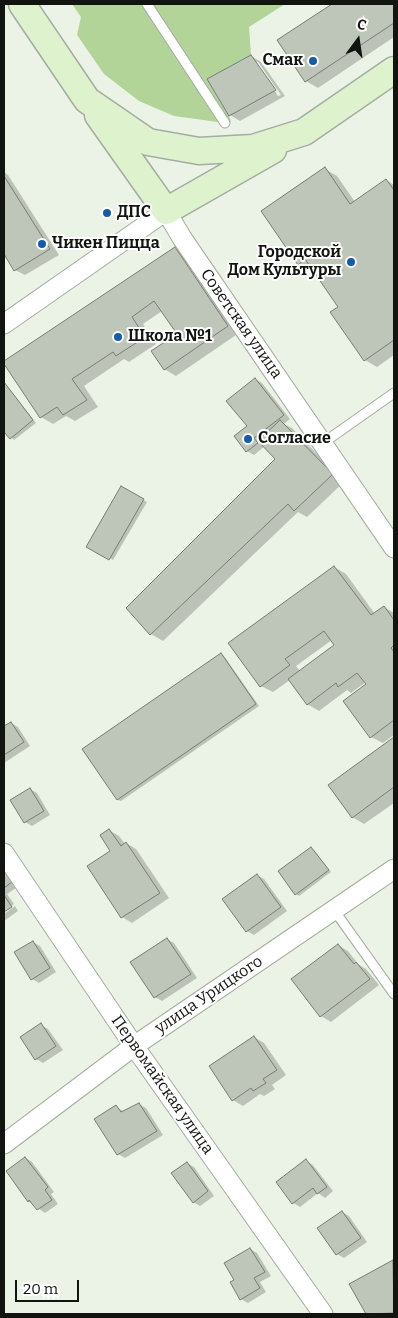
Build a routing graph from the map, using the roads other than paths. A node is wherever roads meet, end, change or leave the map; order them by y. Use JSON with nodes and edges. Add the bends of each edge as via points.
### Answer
{"nodes":[{"id":1,"x":22,"y":4,"type":"edge"},
{"id":2,"x":146,"y":4,"type":"edge"},
{"id":3,"x":394,"y":70,"type":"edge"},
{"id":4,"x":87,"y":100,"type":"junction"},
{"id":5,"x":225,"y":123,"type":"dead end"},
{"id":6,"x":304,"y":132,"type":"junction"},
{"id":7,"x":166,"y":211,"type":"junction"},
{"id":8,"x":4,"y":324,"type":"edge"},
{"id":9,"x":394,"y":393,"type":"edge"},
{"id":10,"x":323,"y":443,"type":"junction"},
{"id":11,"x":394,"y":548,"type":"edge"},
{"id":12,"x":4,"y":853,"type":"edge"},
{"id":13,"x":394,"y":869,"type":"edge"},
{"id":14,"x":334,"y":910,"type":"junction"},
{"id":15,"x":394,"y":994,"type":"edge"},
{"id":16,"x":134,"y":1046,"type":"junction"},
{"id":17,"x":4,"y":1144,"type":"edge"},
{"id":18,"x":323,"y":1314,"type":"edge"}],
"edges":[{"from":1,"to":4,"type":"main road","name":"Советская улица"},
{"from":2,"to":5,"type":"lane"},
{"from":3,"to":6,"type":"main road"},
{"from":4,"to":6,"type":"main road","name":"Советская улица","via":[[148,142],[199,151],[253,148]]},
{"from":4,"to":7,"type":"main road","name":"Советская улица"},
{"from":6,"to":7,"type":"main road"},
{"from":7,"to":8,"type":"street"},
{"from":7,"to":10,"type":"street","name":"Советская улица"},
{"from":9,"to":10,"type":"lane"},
{"from":10,"to":11,"type":"street","name":"Советская улица"},
{"from":12,"to":16,"type":"street","name":"Первомайская улица"},
{"from":13,"to":14,"type":"street","name":"улица Урицкого"},
{"from":14,"to":15,"type":"lane"},
{"from":14,"to":16,"type":"street","name":"улица Урицкого"},
{"from":16,"to":17,"type":"street","name":"улица Урицкого"},
{"from":16,"to":18,"type":"street","name":"Первомайская улица"}]}
